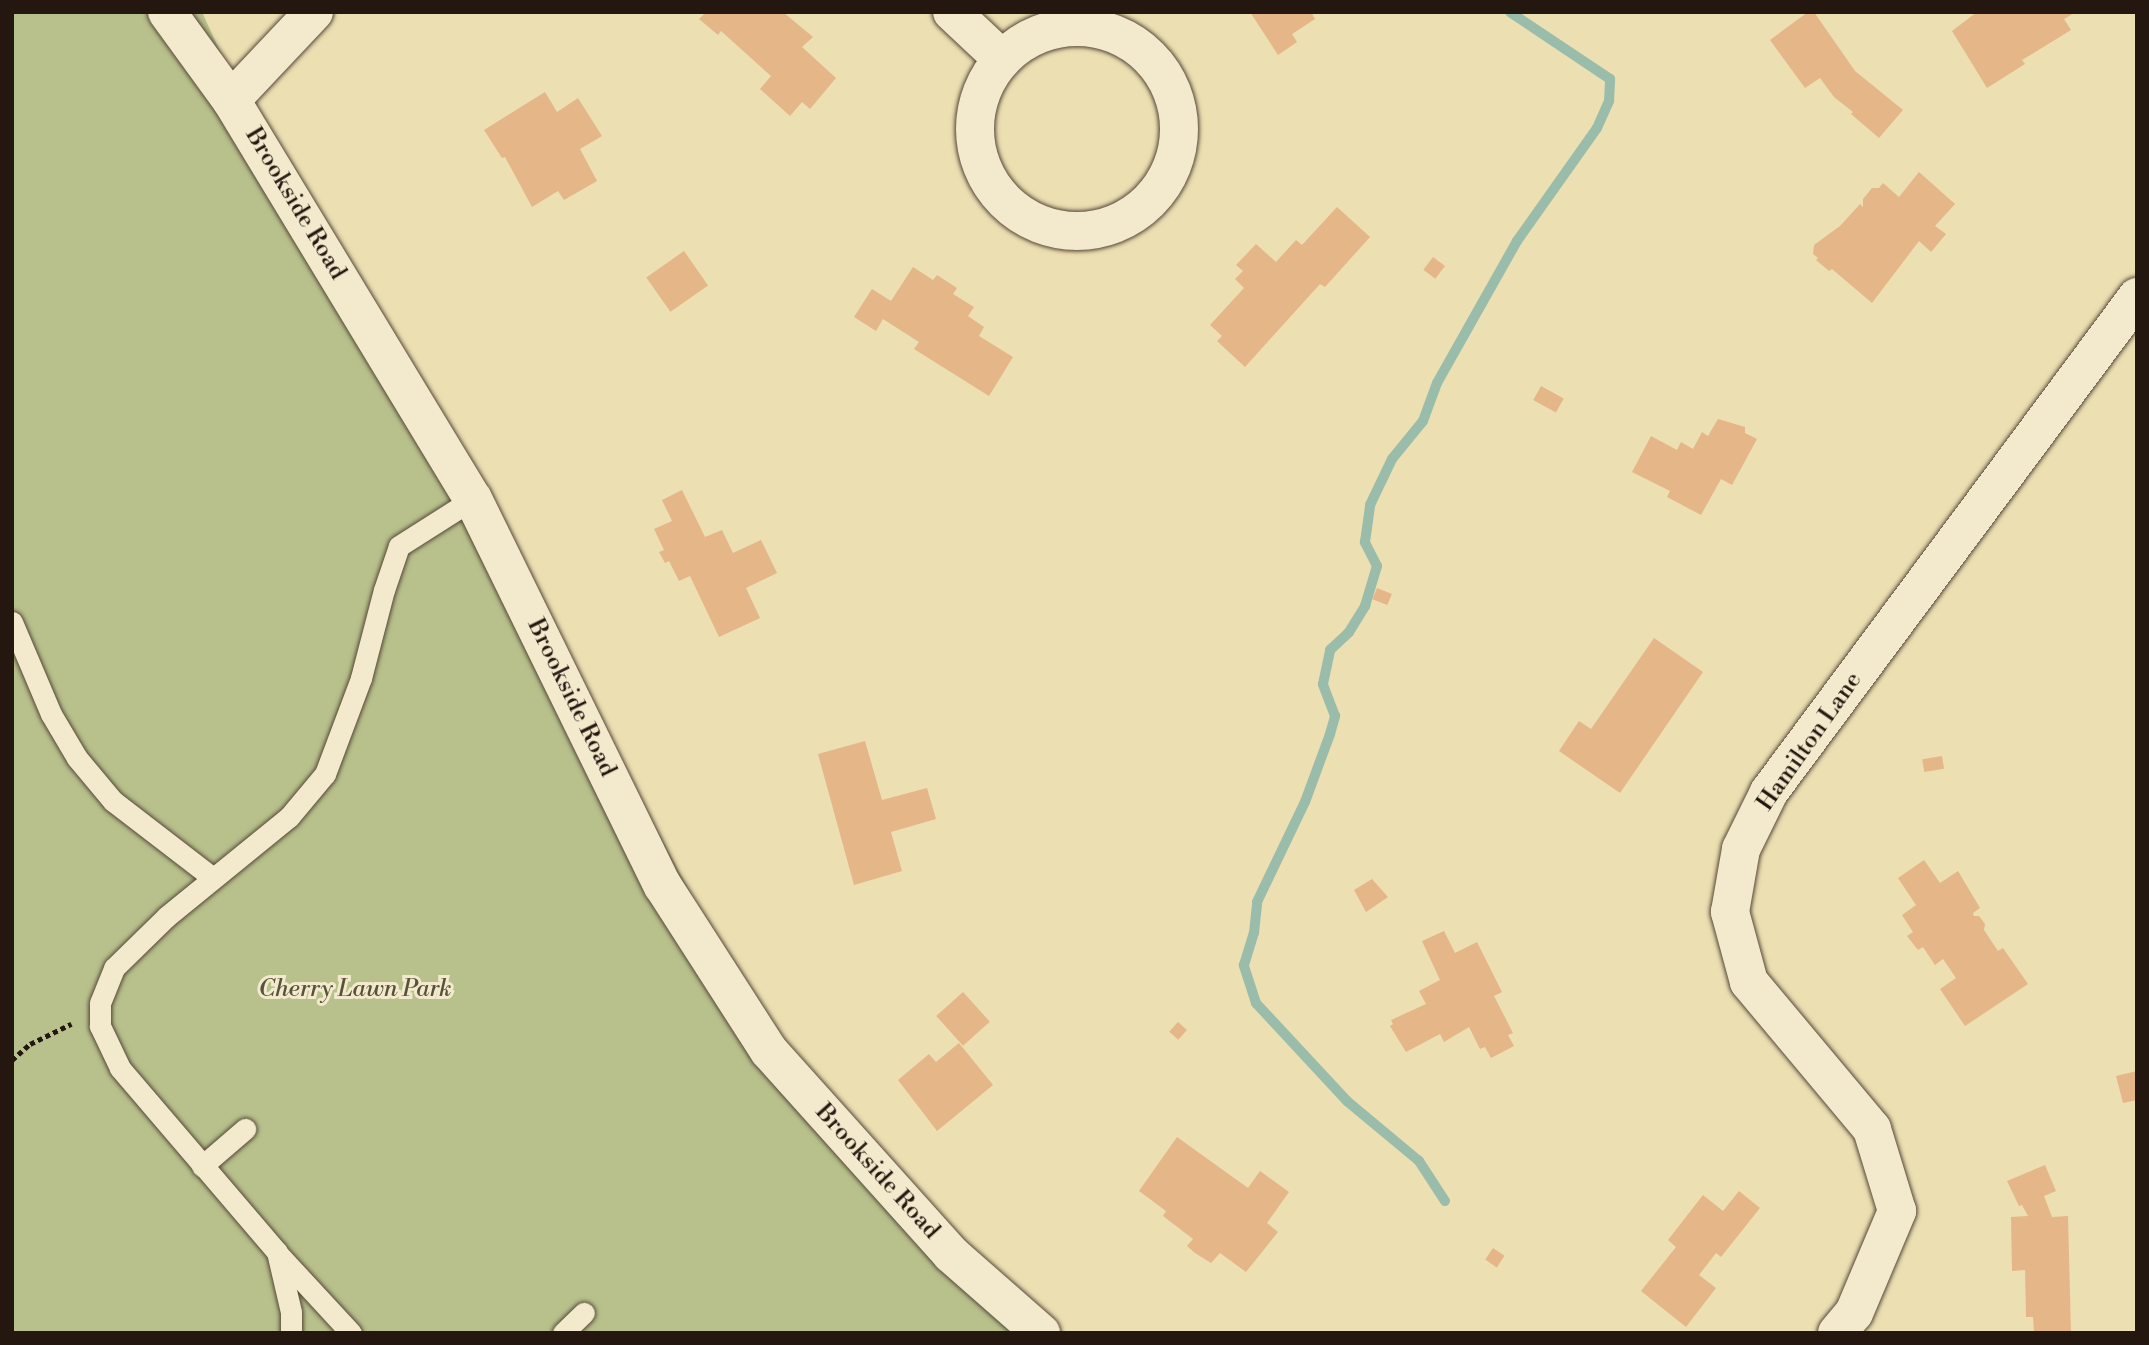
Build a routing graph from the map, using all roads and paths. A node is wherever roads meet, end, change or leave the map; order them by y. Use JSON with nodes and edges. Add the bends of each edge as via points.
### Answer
{"nodes":[{"id":1,"x":167,"y":12,"type":"edge"},
{"id":2,"x":314,"y":12,"type":"edge"},
{"id":3,"x":952,"y":12,"type":"edge"},
{"id":4,"x":1003,"y":59,"type":"junction"},
{"id":5,"x":232,"y":100,"type":"junction"},
{"id":6,"x":2137,"y":297,"type":"edge"},
{"id":7,"x":473,"y":499,"type":"junction"},
{"id":8,"x":12,"y":622,"type":"edge"},
{"id":9,"x":213,"y":878,"type":"junction"},
{"id":10,"x":100,"y":1026,"type":"junction"},
{"id":11,"x":12,"y":1060,"type":"edge"},
{"id":12,"x":245,"y":1129,"type":"dead end"},
{"id":13,"x":202,"y":1166,"type":"junction"},
{"id":14,"x":277,"y":1252,"type":"junction"},
{"id":15,"x":584,"y":1313,"type":"dead end"},
{"id":16,"x":291,"y":1333,"type":"edge"},
{"id":17,"x":351,"y":1333,"type":"edge"},
{"id":18,"x":563,"y":1333,"type":"edge"},
{"id":19,"x":1041,"y":1333,"type":"edge"},
{"id":20,"x":1837,"y":1333,"type":"edge"}],
"edges":[{"from":1,"to":5,"type":"street","name":"Brookside Road"},
{"from":2,"to":5,"type":"street"},
{"from":3,"to":4,"type":"street"},
{"from":4,"to":4,"type":"street","via":[[984,85],[974,117],[976,150],[987,180],[1008,206],[1035,223],[1067,232],[1100,229],[1130,217],[1155,195],[1171,168],[1179,138],[1178,117],[1166,77],[1145,53],[1119,35],[1088,27],[1057,28],[1027,39]]},
{"from":5,"to":7,"type":"street","name":"Brookside Road"},
{"from":6,"to":20,"type":"street","name":"Hamilton Lane","via":[[1769,792],[1741,849],[1730,912],[1749,982],[1872,1129],[1897,1211],[1854,1312]]},
{"from":7,"to":9,"type":"lane","via":[[400,545],[361,678],[325,774],[289,817]]},
{"from":7,"to":19,"type":"street","name":"Brookside Road","via":[[663,886],[769,1051],[951,1255]]},
{"from":8,"to":9,"type":"lane","via":[[51,715],[77,758],[113,801]]},
{"from":9,"to":10,"type":"lane","via":[[114,968],[100,1003]]},
{"from":10,"to":11,"type":"path","via":[[68,1024],[30,1044]]},
{"from":10,"to":13,"type":"lane","via":[[120,1068]]},
{"from":12,"to":13,"type":"lane"},
{"from":13,"to":14,"type":"lane"},
{"from":14,"to":16,"type":"lane","via":[[291,1312]]},
{"from":14,"to":17,"type":"lane"},
{"from":15,"to":18,"type":"lane"}]}
